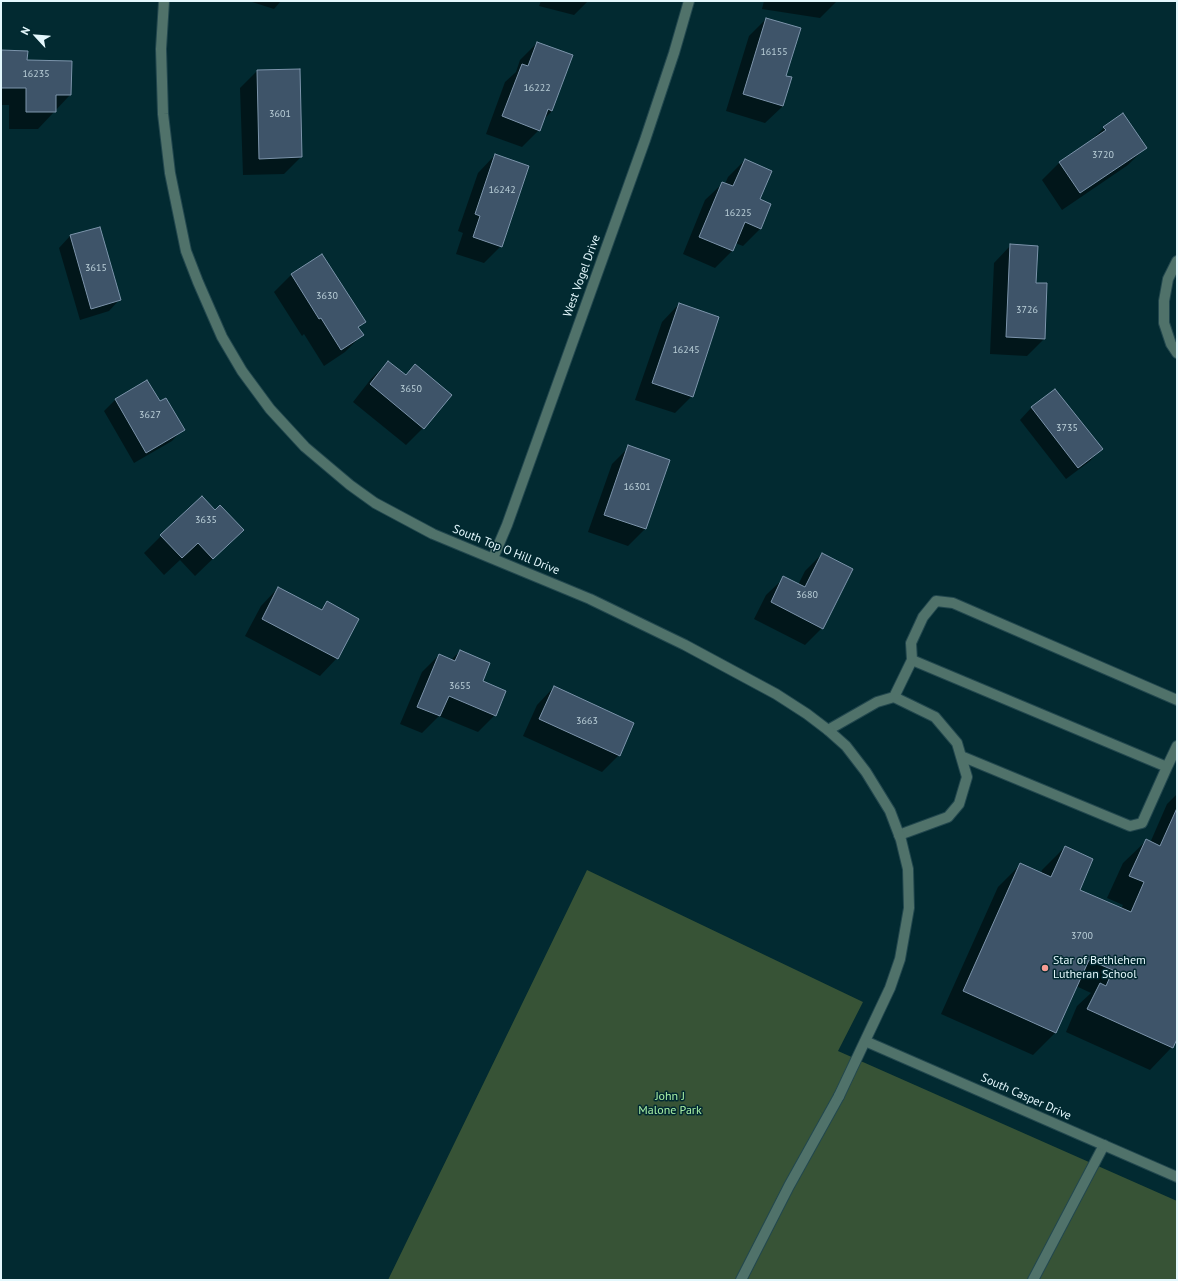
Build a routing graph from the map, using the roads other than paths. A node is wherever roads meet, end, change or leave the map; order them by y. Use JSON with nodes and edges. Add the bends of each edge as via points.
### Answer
{"nodes":[{"id":1,"x":164,"y":1,"type":"edge"},
{"id":2,"x":689,"y":1,"type":"edge"},
{"id":3,"x":1177,"y":261,"type":"edge"},
{"id":4,"x":1177,"y":353,"type":"edge"},
{"id":5,"x":493,"y":558,"type":"junction"},
{"id":6,"x":912,"y":660,"type":"junction"},
{"id":7,"x":894,"y":697,"type":"junction"},
{"id":8,"x":1177,"y":700,"type":"edge"},
{"id":9,"x":828,"y":730,"type":"junction"},
{"id":10,"x":1177,"y":746,"type":"edge"},
{"id":11,"x":961,"y":756,"type":"junction"},
{"id":12,"x":1167,"y":767,"type":"junction"},
{"id":13,"x":899,"y":834,"type":"junction"},
{"id":14,"x":865,"y":1041,"type":"junction"},
{"id":15,"x":1104,"y":1145,"type":"junction"},
{"id":16,"x":1177,"y":1176,"type":"edge"},
{"id":17,"x":741,"y":1280,"type":"edge"},
{"id":18,"x":1034,"y":1280,"type":"edge"}],
"edges":[{"from":1,"to":5,"type":"street","name":"South Top O Hill Drive","via":[[161,49],[162,107],[170,173],[186,251],[222,337],[270,409],[305,448],[350,485],[375,503],[433,534]]},
{"from":2,"to":5,"type":"street","name":"West Vogel Drive","via":[[645,140],[507,526]]},
{"from":3,"to":4,"type":"street","via":[[1168,279],[1164,301],[1164,323]]},
{"from":5,"to":9,"type":"street","name":"South Top O Hill Drive","via":[[590,599],[685,645],[776,694]]},
{"from":6,"to":7,"type":"street"},
{"from":6,"to":8,"type":"street","via":[[911,643],[922,617],[936,601],[953,603]]},
{"from":6,"to":12,"type":"street"},
{"from":7,"to":9,"type":"street","via":[[877,702]]},
{"from":7,"to":11,"type":"street","via":[[935,718],[956,743]]},
{"from":9,"to":13,"type":"street","name":"South Top O Hill Drive","via":[[846,746],[866,772],[890,811]]},
{"from":10,"to":12,"type":"street"},
{"from":11,"to":12,"type":"street","via":[[1130,826],[1142,823]]},
{"from":11,"to":13,"type":"street","via":[[967,777],[959,804],[948,817]]},
{"from":13,"to":14,"type":"street","name":"South Top O Hill Drive","via":[[908,870],[909,908],[900,959],[890,988]]},
{"from":14,"to":15,"type":"street","name":"South Casper Drive"},
{"from":14,"to":17,"type":"street","name":"South Top O Hill Drive","via":[[839,1096]]},
{"from":15,"to":16,"type":"street","name":"South Casper Drive"},
{"from":15,"to":18,"type":"street"}]}
